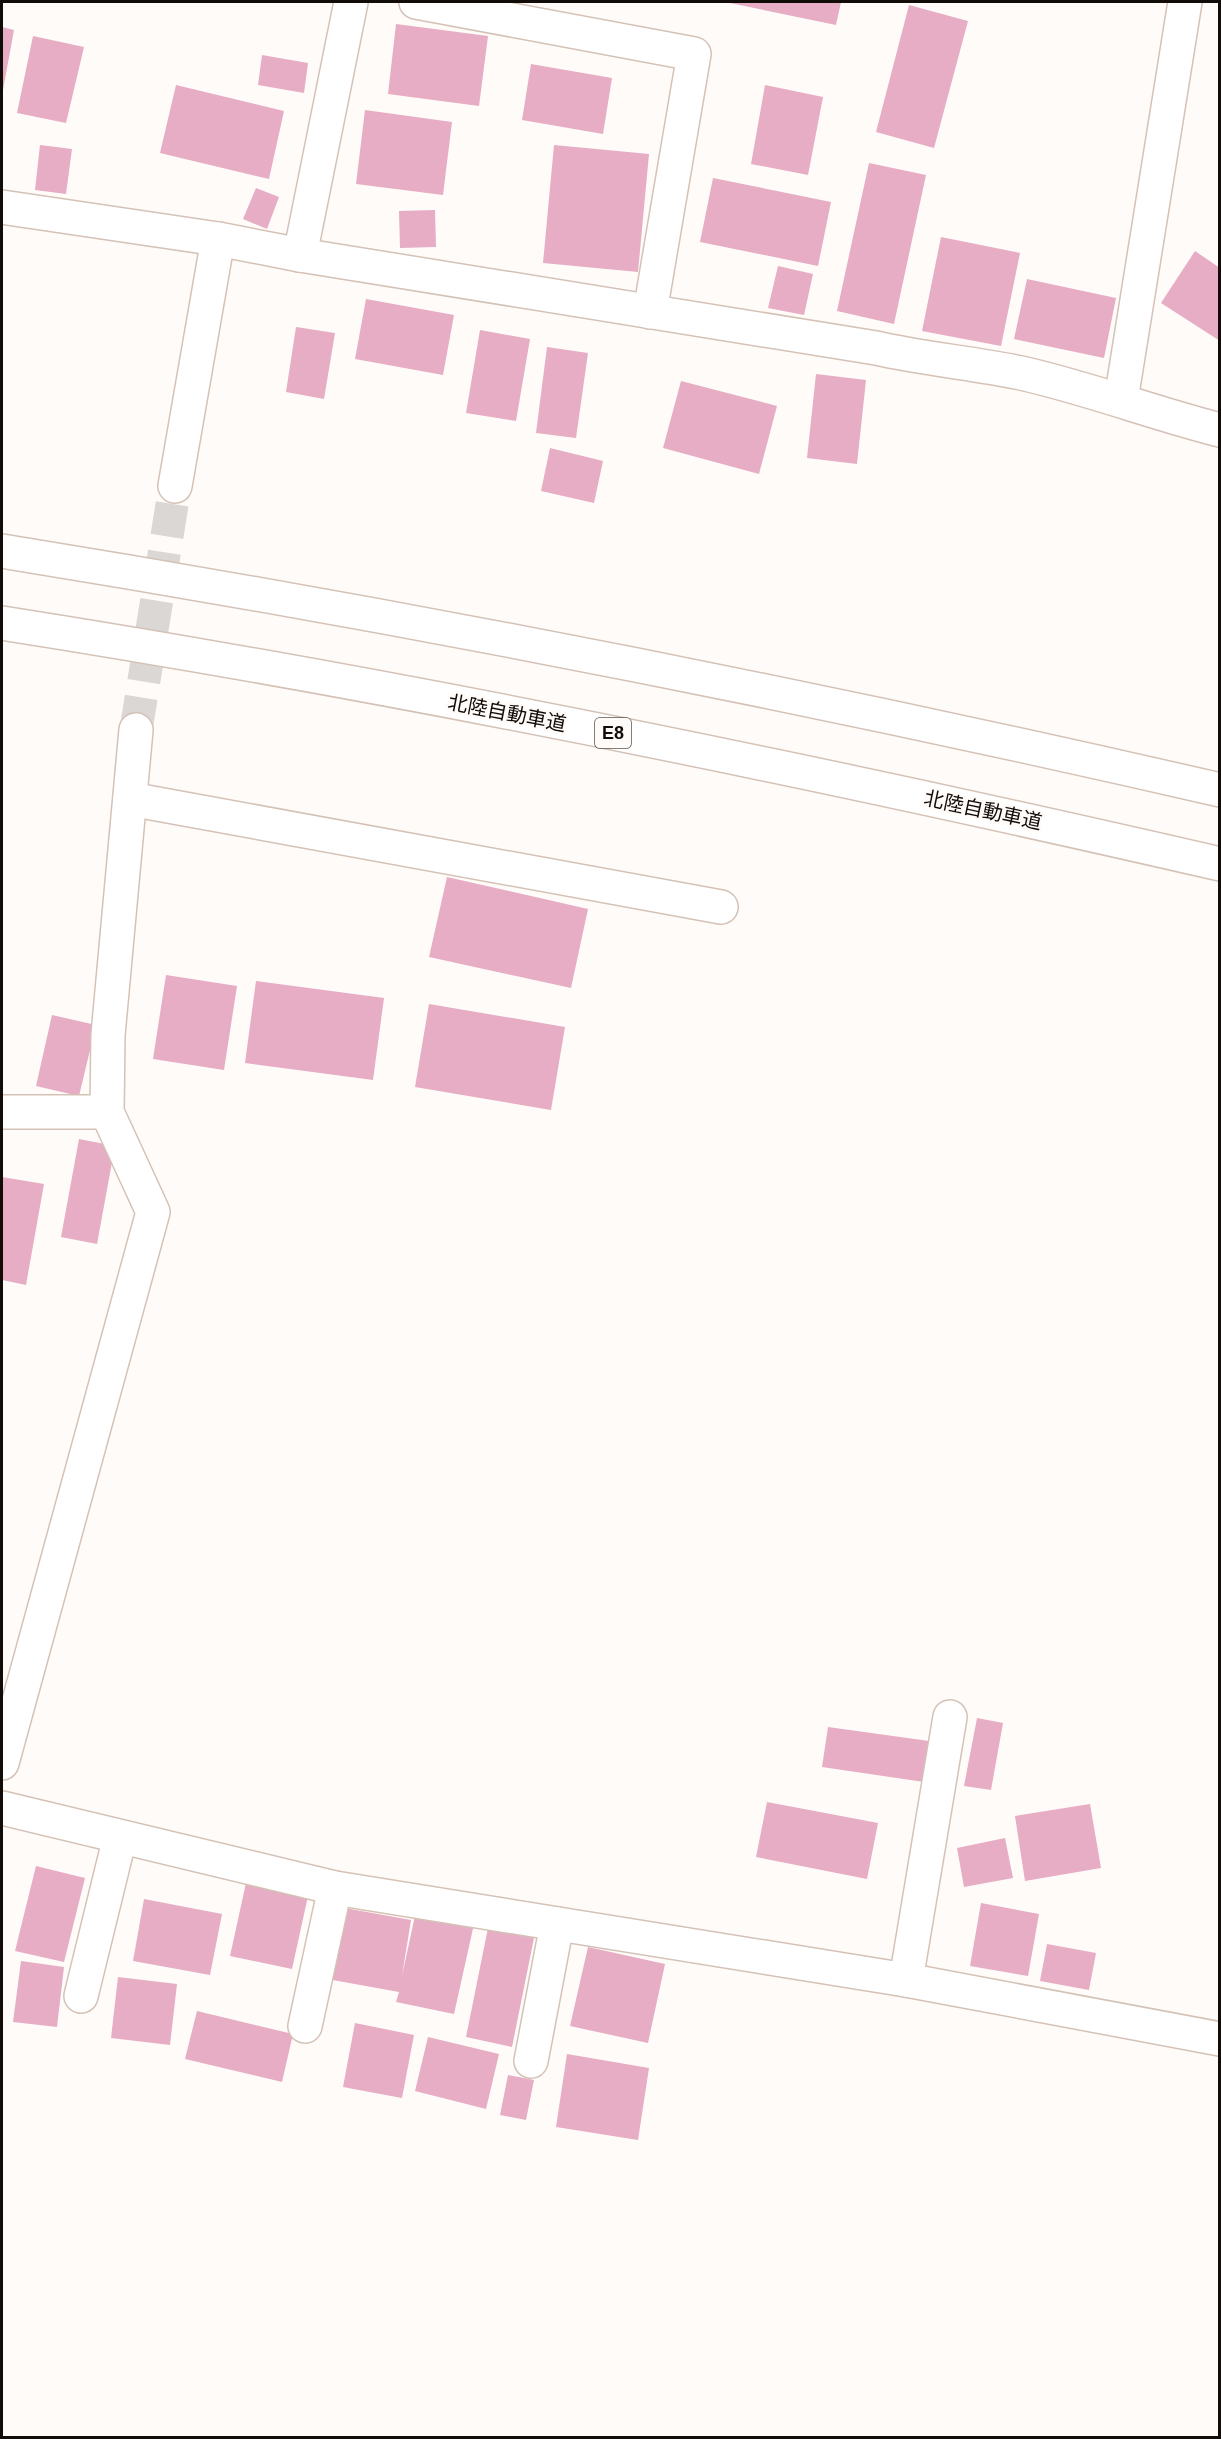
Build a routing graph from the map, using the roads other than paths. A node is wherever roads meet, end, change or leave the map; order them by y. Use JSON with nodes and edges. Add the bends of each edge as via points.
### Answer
{"nodes":[{"id":1,"x":351,"y":2,"type":"edge"},
{"id":2,"x":416,"y":2,"type":"edge"},
{"id":3,"x":1185,"y":2,"type":"edge"},
{"id":4,"x":2,"y":207,"type":"edge"},
{"id":5,"x":218,"y":239,"type":"junction"},
{"id":6,"x":300,"y":255,"type":"junction"},
{"id":7,"x":650,"y":312,"type":"junction"},
{"id":8,"x":1121,"y":400,"type":"junction"},
{"id":9,"x":1220,"y":430,"type":"edge"},
{"id":10,"x":175,"y":486,"type":"tunnel mouth"},
{"id":11,"x":2,"y":551,"type":"edge"},
{"id":12,"x":2,"y":623,"type":"edge"},
{"id":13,"x":136,"y":730,"type":"tunnel mouth"},
{"id":14,"x":1220,"y":790,"type":"edge"},
{"id":15,"x":130,"y":799,"type":"junction"},
{"id":16,"x":1220,"y":864,"type":"edge"},
{"id":17,"x":721,"y":907,"type":"dead end"},
{"id":18,"x":2,"y":1112,"type":"edge"},
{"id":19,"x":108,"y":1112,"type":"junction"},
{"id":20,"x":950,"y":1717,"type":"dead end"},
{"id":21,"x":2,"y":1763,"type":"edge"},
{"id":22,"x":2,"y":1808,"type":"edge"},
{"id":23,"x":120,"y":1837,"type":"junction"},
{"id":24,"x":335,"y":1888,"type":"junction"},
{"id":25,"x":557,"y":1924,"type":"junction"},
{"id":26,"x":906,"y":1980,"type":"junction"},
{"id":27,"x":81,"y":1996,"type":"dead end"},
{"id":28,"x":305,"y":2026,"type":"dead end"},
{"id":29,"x":1220,"y":2039,"type":"edge"},
{"id":30,"x":531,"y":2061,"type":"dead end"}],
"edges":[{"from":1,"to":6,"type":"main road"},
{"from":2,"to":7,"type":"main road","via":[[694,54]]},
{"from":3,"to":8,"type":"main road"},
{"from":4,"to":5,"type":"main road"},
{"from":5,"to":6,"type":"main road"},
{"from":5,"to":10,"type":"main road"},
{"from":6,"to":7,"type":"main road"},
{"from":7,"to":8,"type":"main road","via":[[1019,373]]},
{"from":8,"to":9,"type":"main road"},
{"from":11,"to":14,"type":"main road","via":[[585,654],[994,738]]},
{"from":12,"to":16,"type":"main road","name":"北陸自動車道","number":"E8","via":[[163,648],[562,723],[962,805]]},
{"from":13,"to":15,"type":"main road"},
{"from":15,"to":17,"type":"main road"},
{"from":15,"to":19,"type":"main road","via":[[108,1035]]},
{"from":18,"to":19,"type":"main road"},
{"from":19,"to":21,"type":"main road","via":[[153,1212]]},
{"from":20,"to":26,"type":"main road"},
{"from":22,"to":23,"type":"main road"},
{"from":23,"to":24,"type":"main road"},
{"from":23,"to":27,"type":"main road"},
{"from":24,"to":25,"type":"main road"},
{"from":24,"to":28,"type":"main road"},
{"from":25,"to":26,"type":"main road"},
{"from":25,"to":30,"type":"main road"},
{"from":26,"to":29,"type":"main road"}]}
